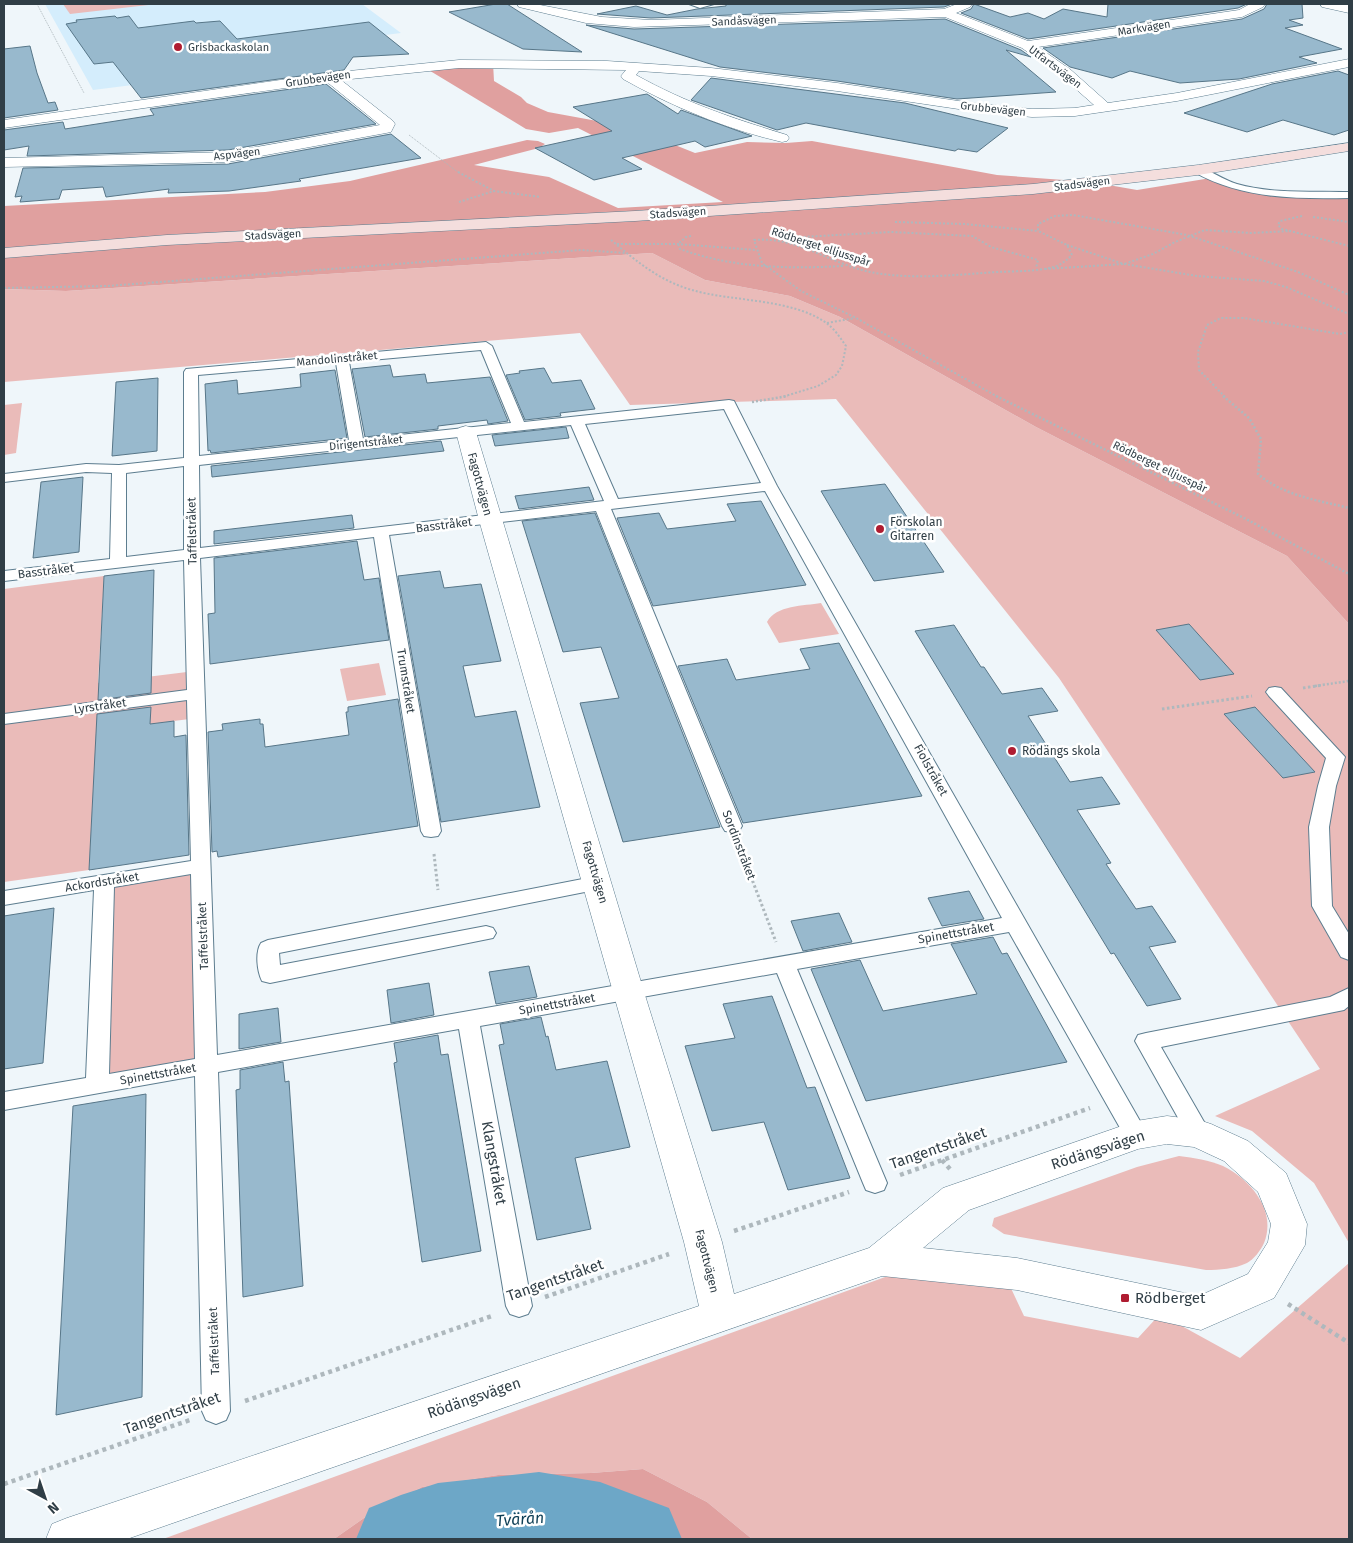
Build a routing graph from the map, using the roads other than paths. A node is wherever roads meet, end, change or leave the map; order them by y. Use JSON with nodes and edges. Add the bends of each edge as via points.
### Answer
{"nodes":[{"id":1,"x":523,"y":4,"type":"edge"},
{"id":2,"x":693,"y":4,"type":"edge"},
{"id":3,"x":710,"y":4,"type":"edge"},
{"id":4,"x":966,"y":4,"type":"edge"},
{"id":5,"x":1258,"y":4,"type":"edge"},
{"id":6,"x":1326,"y":4,"type":"edge"},
{"id":7,"x":1349,"y":8,"type":"edge"},
{"id":8,"x":794,"y":9,"type":"dead end"},
{"id":9,"x":946,"y":13,"type":"junction"},
{"id":10,"x":812,"y":18,"type":"junction"},
{"id":11,"x":1027,"y":45,"type":"junction"},
{"id":12,"x":612,"y":51,"type":"dead end"},
{"id":13,"x":1349,"y":63,"type":"edge"},
{"id":14,"x":607,"y":65,"type":"junction"},
{"id":15,"x":636,"y":67,"type":"junction"},
{"id":16,"x":329,"y":77,"type":"junction"},
{"id":17,"x":1104,"y":107,"type":"junction"},
{"id":18,"x":4,"y":124,"type":"edge"},
{"id":19,"x":782,"y":138,"type":"dead end"},
{"id":20,"x":1349,"y":147,"type":"edge"},
{"id":21,"x":4,"y":162,"type":"edge"},
{"id":22,"x":1198,"y":170,"type":"junction"},
{"id":23,"x":1349,"y":195,"type":"edge"},
{"id":24,"x":4,"y":253,"type":"edge"},
{"id":25,"x":342,"y":358,"type":"junction"},
{"id":26,"x":729,"y":404,"type":"joint"},
{"id":27,"x":576,"y":420,"type":"junction"},
{"id":28,"x":519,"y":426,"type":"junction"},
{"id":29,"x":466,"y":432,"type":"junction"},
{"id":30,"x":357,"y":444,"type":"junction"},
{"id":31,"x":191,"y":461,"type":"junction"},
{"id":32,"x":119,"y":469,"type":"junction"},
{"id":33,"x":4,"y":478,"type":"edge"},
{"id":34,"x":770,"y":486,"type":"junction"},
{"id":35,"x":608,"y":505,"type":"junction"},
{"id":36,"x":490,"y":520,"type":"junction"},
{"id":37,"x":382,"y":532,"type":"junction"},
{"id":38,"x":192,"y":554,"type":"junction"},
{"id":39,"x":118,"y":563,"type":"junction"},
{"id":40,"x":4,"y":576,"type":"edge"},
{"id":41,"x":1275,"y":692,"type":"dead end"},
{"id":42,"x":196,"y":694,"type":"junction"},
{"id":43,"x":4,"y":719,"type":"edge"},
{"id":44,"x":732,"y":826,"type":"road end"},
{"id":45,"x":431,"y":831,"type":"road end"},
{"id":46,"x":201,"y":866,"type":"junction"},
{"id":47,"x":104,"y":882,"type":"junction"},
{"id":48,"x":598,"y":883,"type":"junction"},
{"id":49,"x":4,"y":898,"type":"edge"},
{"id":50,"x":1017,"y":923,"type":"junction"},
{"id":51,"x":486,"y":933,"type":"dead end"},
{"id":52,"x":1349,"y":952,"type":"edge"},
{"id":53,"x":784,"y":964,"type":"junction"},
{"id":54,"x":628,"y":992,"type":"junction"},
{"id":55,"x":1349,"y":996,"type":"edge"},
{"id":56,"x":468,"y":1020,"type":"junction"},
{"id":57,"x":206,"y":1066,"type":"junction"},
{"id":58,"x":97,"y":1085,"type":"junction"},
{"id":59,"x":4,"y":1102,"type":"edge"},
{"id":60,"x":1199,"y":1134,"type":"junction"},
{"id":61,"x":1136,"y":1135,"type":"junction"},
{"id":62,"x":875,"y":1184,"type":"road end"},
{"id":63,"x":882,"y":1260,"type":"junction"},
{"id":64,"x":519,"y":1306,"type":"road end"},
{"id":65,"x":720,"y":1314,"type":"junction"},
{"id":66,"x":216,"y":1411,"type":"road end"},
{"id":67,"x":67,"y":1539,"type":"edge"}],
"edges":[{"from":1,"to":10,"type":"street","name":"Sandåsvägen","via":[[622,28]]},
{"from":2,"to":3,"type":"lane"},
{"from":4,"to":9,"type":"street","name":"Sandåsvägen"},
{"from":5,"to":11,"type":"street","name":"Markvägen","via":[[1242,13]]},
{"from":6,"to":7,"type":"street"},
{"from":8,"to":10,"type":"street"},
{"from":9,"to":10,"type":"street","name":"Sandåsvägen"},
{"from":9,"to":11,"type":"street","name":"Utfartsvägen"},
{"from":11,"to":17,"type":"street","name":"Utfartsvägen","via":[[1066,73]]},
{"from":12,"to":14,"type":"street"},
{"from":13,"to":17,"type":"street","name":"Grubbevägen","via":[[1177,97]]},
{"from":14,"to":15,"type":"street","name":"Grubbevägen"},
{"from":14,"to":16,"type":"street","name":"Grubbevägen","via":[[460,64]]},
{"from":15,"to":17,"type":"street","name":"Grubbevägen","via":[[775,79],[1002,111],[1061,112]]},
{"from":15,"to":19,"type":"street","via":[[628,76],[665,97],[717,118]]},
{"from":16,"to":18,"type":"street","name":"Grubbevägen"},
{"from":16,"to":21,"type":"street","name":"Aspvägen","via":[[388,124],[386,129],[228,156]]},
{"from":20,"to":22,"type":"main road","name":"Stadsvägen"},
{"from":22,"to":23,"type":"lane","via":[[1211,178],[1272,193]]},
{"from":22,"to":24,"type":"main road","name":"Stadsvägen","via":[[930,197],[167,240]]},
{"from":25,"to":28,"type":"lane","name":"Mandolinstråket","via":[[486,346]]},
{"from":25,"to":30,"type":"lane"},
{"from":25,"to":31,"type":"lane","name":"Mandolinstråket","via":[[191,372]]},
{"from":26,"to":27,"type":"lane","name":"Dirigentstråket"},
{"from":26,"to":34,"type":"lane","name":"Fiolstråket"},
{"from":27,"to":28,"type":"lane","name":"Dirigentstråket"},
{"from":27,"to":35,"type":"lane","name":"Sordinstråket"},
{"from":28,"to":29,"type":"lane","name":"Dirigentstråket"},
{"from":29,"to":30,"type":"lane","name":"Dirigentstråket"},
{"from":29,"to":36,"type":"street","name":"Fagottvägen"},
{"from":30,"to":31,"type":"lane","name":"Dirigentstråket"},
{"from":31,"to":32,"type":"lane","name":"Dirigentstråket"},
{"from":31,"to":38,"type":"lane","name":"Taffelstråket"},
{"from":32,"to":33,"type":"lane","name":"Dirigentstråket","via":[[86,468]]},
{"from":32,"to":39,"type":"lane"},
{"from":34,"to":35,"type":"lane","name":"Basstråket"},
{"from":34,"to":50,"type":"lane","name":"Fiolstråket"},
{"from":35,"to":36,"type":"lane","name":"Basstråket"},
{"from":35,"to":44,"type":"lane","name":"Sordinstråket"},
{"from":36,"to":37,"type":"lane","name":"Basstråket"},
{"from":36,"to":48,"type":"street","name":"Fagottvägen"},
{"from":37,"to":38,"type":"lane","name":"Basstråket"},
{"from":37,"to":45,"type":"lane","name":"Trumstråket"},
{"from":38,"to":39,"type":"lane","name":"Basstråket"},
{"from":38,"to":42,"type":"lane","name":"Taffelstråket"},
{"from":39,"to":40,"type":"lane","name":"Basstråket"},
{"from":41,"to":52,"type":"lane","via":[[1336,757],[1319,827],[1322,906]]},
{"from":42,"to":43,"type":"lane","name":"Lyrstråket"},
{"from":42,"to":46,"type":"lane","name":"Taffelstråket"},
{"from":46,"to":47,"type":"lane","name":"Ackordstråket"},
{"from":46,"to":57,"type":"lane","name":"Taffelstråket"},
{"from":47,"to":49,"type":"lane","name":"Ackordstråket"},
{"from":47,"to":58,"type":"lane"},
{"from":48,"to":51,"type":"lane","via":[[268,948],[270,975]]},
{"from":48,"to":54,"type":"street","name":"Fagottvägen"},
{"from":50,"to":53,"type":"lane","name":"Spinettstråket"},
{"from":50,"to":61,"type":"lane","name":"Fiolstråket"},
{"from":53,"to":54,"type":"lane","name":"Spinettstråket"},
{"from":53,"to":62,"type":"lane"},
{"from":54,"to":56,"type":"lane","name":"Spinettstråket"},
{"from":54,"to":65,"type":"street","name":"Fagottvägen","via":[[703,1242]]},
{"from":55,"to":60,"type":"lane","via":[[1336,1004],[1146,1041]]},
{"from":56,"to":57,"type":"lane","name":"Spinettstråket"},
{"from":56,"to":64,"type":"lane","name":"Klangstråket"},
{"from":57,"to":58,"type":"lane","name":"Spinettstråket"},
{"from":57,"to":66,"type":"lane","name":"Taffelstråket"},
{"from":58,"to":59,"type":"lane","name":"Spinettstråket"},
{"from":60,"to":61,"type":"street","name":"Rödängsvägen","via":[[1167,1130]]},
{"from":60,"to":63,"type":"street","name":"Rödängsvägen","via":[[1236,1151],[1273,1183],[1289,1224],[1286,1245],[1261,1286],[1201,1313],[1016,1274]]},
{"from":61,"to":63,"type":"street","name":"Rödängsvägen","via":[[956,1199]]},
{"from":63,"to":65,"type":"street","name":"Rödängsvägen"},
{"from":65,"to":67,"type":"street","name":"Rödängsvägen"}]}
